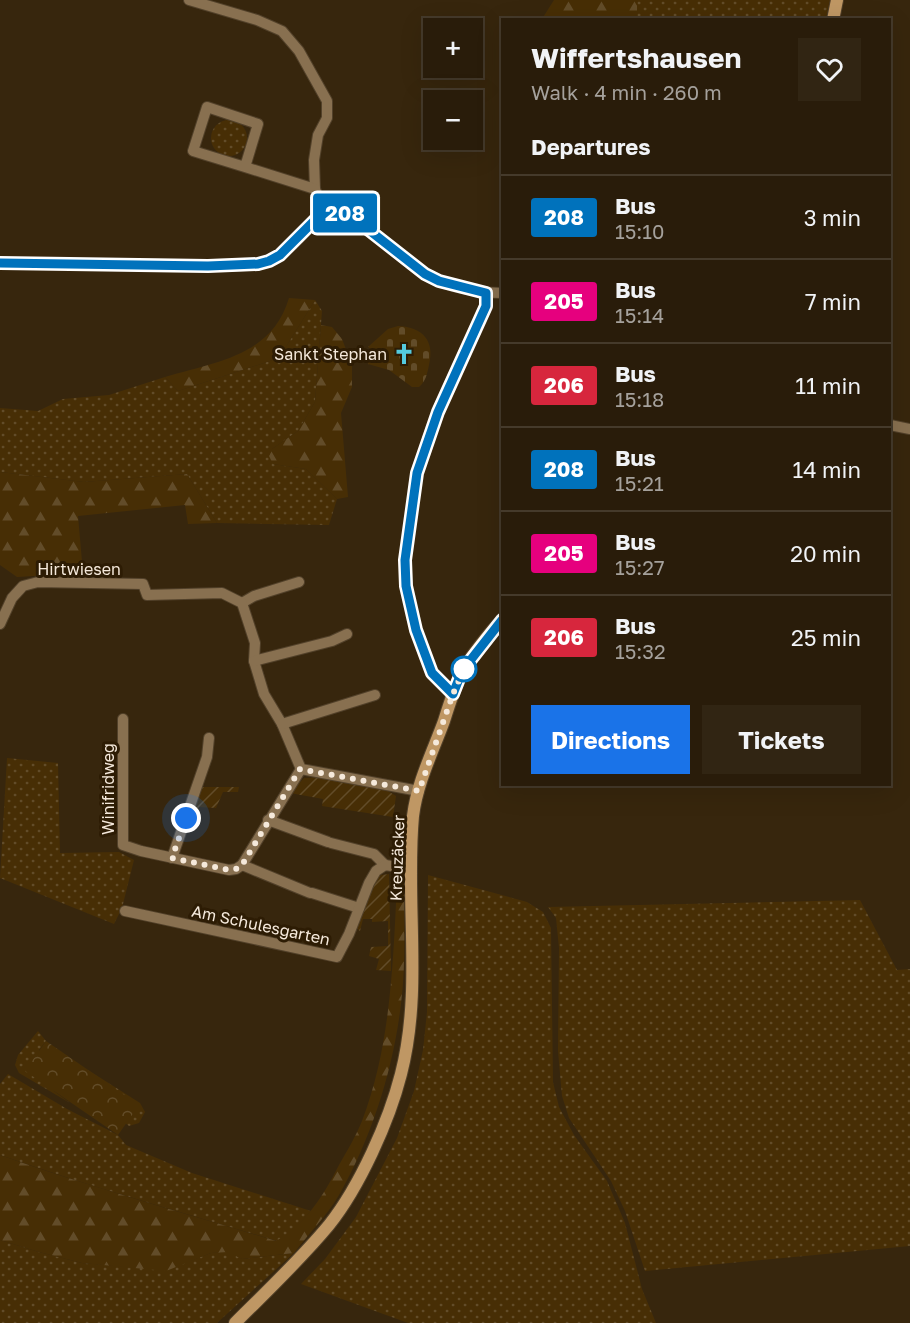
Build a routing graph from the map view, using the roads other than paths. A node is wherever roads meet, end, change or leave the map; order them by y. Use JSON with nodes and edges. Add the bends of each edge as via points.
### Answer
{"nodes":[{"id":1,"x":189,"y":0,"type":"edge"},
{"id":2,"x":837,"y":0,"type":"edge"},
{"id":3,"x":833,"y":18,"type":"edge"},
{"id":4,"x":245,"y":167,"type":"junction"},
{"id":5,"x":315,"y":189,"type":"junction"},
{"id":6,"x":327,"y":208,"type":"junction"},
{"id":7,"x":0,"y":263,"type":"edge"},
{"id":8,"x":486,"y":293,"type":"junction"},
{"id":9,"x":501,"y":293,"type":"edge"},
{"id":10,"x":891,"y":425,"type":"edge"},
{"id":11,"x":910,"y":429,"type":"edge"},
{"id":12,"x":299,"y":582,"type":"dead end"},
{"id":13,"x":242,"y":603,"type":"junction"},
{"id":14,"x":501,"y":621,"type":"edge"},
{"id":15,"x":0,"y":624,"type":"edge"},
{"id":16,"x":346,"y":634,"type":"dead end"},
{"id":17,"x":254,"y":661,"type":"junction"},
{"id":18,"x":453,"y":694,"type":"junction"},
{"id":19,"x":375,"y":695,"type":"dead end"},
{"id":20,"x":123,"y":719,"type":"dead end"},
{"id":21,"x":282,"y":724,"type":"junction"},
{"id":22,"x":209,"y":738,"type":"dead end"},
{"id":23,"x":300,"y":769,"type":"junction"},
{"id":24,"x":419,"y":791,"type":"junction"},
{"id":25,"x":268,"y":820,"type":"junction"},
{"id":26,"x":172,"y":858,"type":"junction"},
{"id":27,"x":242,"y":865,"type":"junction"},
{"id":28,"x":385,"y":865,"type":"junction"},
{"id":29,"x":411,"y":869,"type":"junction"},
{"id":30,"x":359,"y":908,"type":"junction"},
{"id":31,"x":125,"y":911,"type":"dead end"},
{"id":32,"x":235,"y":1323,"type":"edge"}],
"edges":[{"from":1,"to":5,"type":"street","via":[[282,30],[299,51],[327,100],[327,118],[318,135],[314,160]]},
{"from":2,"to":3,"type":"street"},
{"from":4,"to":4,"type":"street","via":[[193,150],[207,107],[258,124]]},
{"from":4,"to":5,"type":"street"},
{"from":5,"to":6,"type":"street"},
{"from":6,"to":7,"type":"street","via":[[280,255],[258,264]]},
{"from":6,"to":8,"type":"street","via":[[337,208],[351,216],[425,274]]},
{"from":8,"to":9,"type":"street"},
{"from":8,"to":18,"type":"street","via":[[486,306],[438,412],[417,473],[405,560],[406,586],[416,630],[432,673]]},
{"from":10,"to":11,"type":"street"},
{"from":12,"to":13,"type":"street"},
{"from":13,"to":15,"type":"street","name":"Hirtwiesen","via":[[222,593],[147,596],[143,584],[38,582],[23,586],[12,598]]},
{"from":13,"to":17,"type":"street","via":[[255,643]]},
{"from":14,"to":18,"type":"street","name":"Kreuzäcker","via":[[462,671]]},
{"from":16,"to":17,"type":"street"},
{"from":17,"to":21,"type":"street","via":[[264,694]]},
{"from":18,"to":24,"type":"street","name":"Kreuzäcker"},
{"from":19,"to":21,"type":"street"},
{"from":20,"to":26,"type":"street","name":"Winifridweg","via":[[123,845]]},
{"from":21,"to":23,"type":"street"},
{"from":22,"to":26,"type":"street","via":[[207,757]]},
{"from":23,"to":24,"type":"street"},
{"from":23,"to":25,"type":"street"},
{"from":24,"to":29,"type":"street","name":"Kreuzäcker"},
{"from":25,"to":27,"type":"street"},
{"from":25,"to":28,"type":"street","via":[[374,854]]},
{"from":26,"to":27,"type":"street","name":"Winifridweg","via":[[229,870]]},
{"from":27,"to":30,"type":"street","name":"Winifridweg"},
{"from":28,"to":29,"type":"street"},
{"from":28,"to":30,"type":"street","name":"Am Schulesgarten","via":[[376,871]]},
{"from":29,"to":32,"type":"street","name":"Kreuzäcker","via":[[412,1005],[405,1057],[372,1150],[331,1222]]},
{"from":30,"to":31,"type":"street","name":"Am Schulesgarten","via":[[337,957]]}]}
